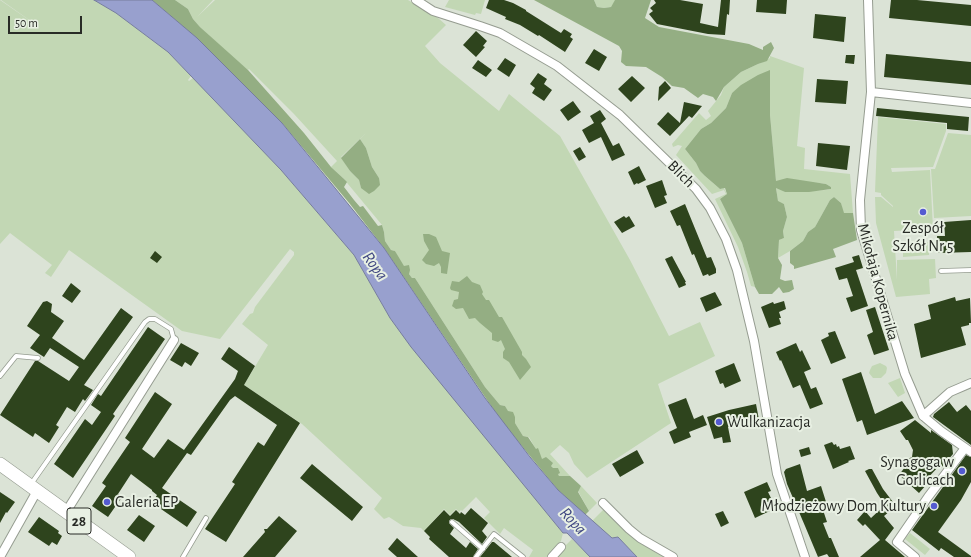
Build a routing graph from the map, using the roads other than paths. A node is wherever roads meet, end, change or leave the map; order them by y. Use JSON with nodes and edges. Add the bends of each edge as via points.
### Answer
{"nodes":[{"id":1,"x":416,"y":0,"type":"edge"},
{"id":2,"x":868,"y":0,"type":"edge"},
{"id":3,"x":871,"y":92,"type":"junction"},
{"id":4,"x":971,"y":102,"type":"edge"},
{"id":5,"x":971,"y":270,"type":"edge"},
{"id":6,"x":941,"y":271,"type":"dead end"},
{"id":7,"x":174,"y":340,"type":"joint"},
{"id":8,"x":38,"y":358,"type":"dead end"},
{"id":9,"x":0,"y":376,"type":"edge"},
{"id":10,"x":971,"y":382,"type":"edge"},
{"id":11,"x":922,"y":416,"type":"junction"},
{"id":12,"x":968,"y":450,"type":"edge"},
{"id":13,"x":0,"y":464,"type":"edge"},
{"id":14,"x":34,"y":488,"type":"junction"},
{"id":15,"x":603,"y":503,"type":"dead end"},
{"id":16,"x":66,"y":512,"type":"junction"},
{"id":17,"x":206,"y":518,"type":"dead end"},
{"id":18,"x":452,"y":522,"type":"dead end"},
{"id":19,"x":561,"y":547,"type":"dead end"},
{"id":20,"x":483,"y":549,"type":"junction"},
{"id":21,"x":0,"y":557,"type":"edge"},
{"id":22,"x":129,"y":557,"type":"edge"},
{"id":23,"x":183,"y":557,"type":"edge"},
{"id":24,"x":476,"y":557,"type":"edge"},
{"id":25,"x":523,"y":557,"type":"edge"},
{"id":26,"x":552,"y":557,"type":"edge"},
{"id":27,"x":673,"y":557,"type":"edge"},
{"id":28,"x":805,"y":557,"type":"edge"},
{"id":29,"x":915,"y":557,"type":"edge"}],
"edges":[{"from":1,"to":28,"type":"street","name":"Blich","via":[[433,11],[500,34],[557,66],[620,115],[696,188],[726,239],[737,270],[754,341],[777,474]]},
{"from":2,"to":3,"type":"street","name":"Mikołaja Kopernika"},
{"from":3,"to":4,"type":"street"},
{"from":3,"to":11,"type":"street","name":"Mikołaja Kopernika","via":[[860,200],[861,230],[898,352]]},
{"from":5,"to":6,"type":"lane"},
{"from":7,"to":14,"type":"lane","via":[[171,329],[155,319],[145,322]]},
{"from":7,"to":16,"type":"street"},
{"from":8,"to":9,"type":"lane","via":[[16,356]]},
{"from":10,"to":11,"type":"street","via":[[950,392]]},
{"from":11,"to":12,"type":"street"},
{"from":12,"to":29,"type":"street","via":[[928,497],[897,542]]},
{"from":13,"to":14,"type":"main road","number":"28"},
{"from":14,"to":16,"type":"main road","number":"28"},
{"from":14,"to":21,"type":"street"},
{"from":15,"to":27,"type":"street","via":[[640,538]]},
{"from":16,"to":22,"type":"main road","number":"28"},
{"from":17,"to":23,"type":"lane"},
{"from":18,"to":20,"type":"lane"},
{"from":19,"to":26,"type":"street"},
{"from":20,"to":24,"type":"lane"},
{"from":20,"to":25,"type":"lane","via":[[494,534]]}]}
